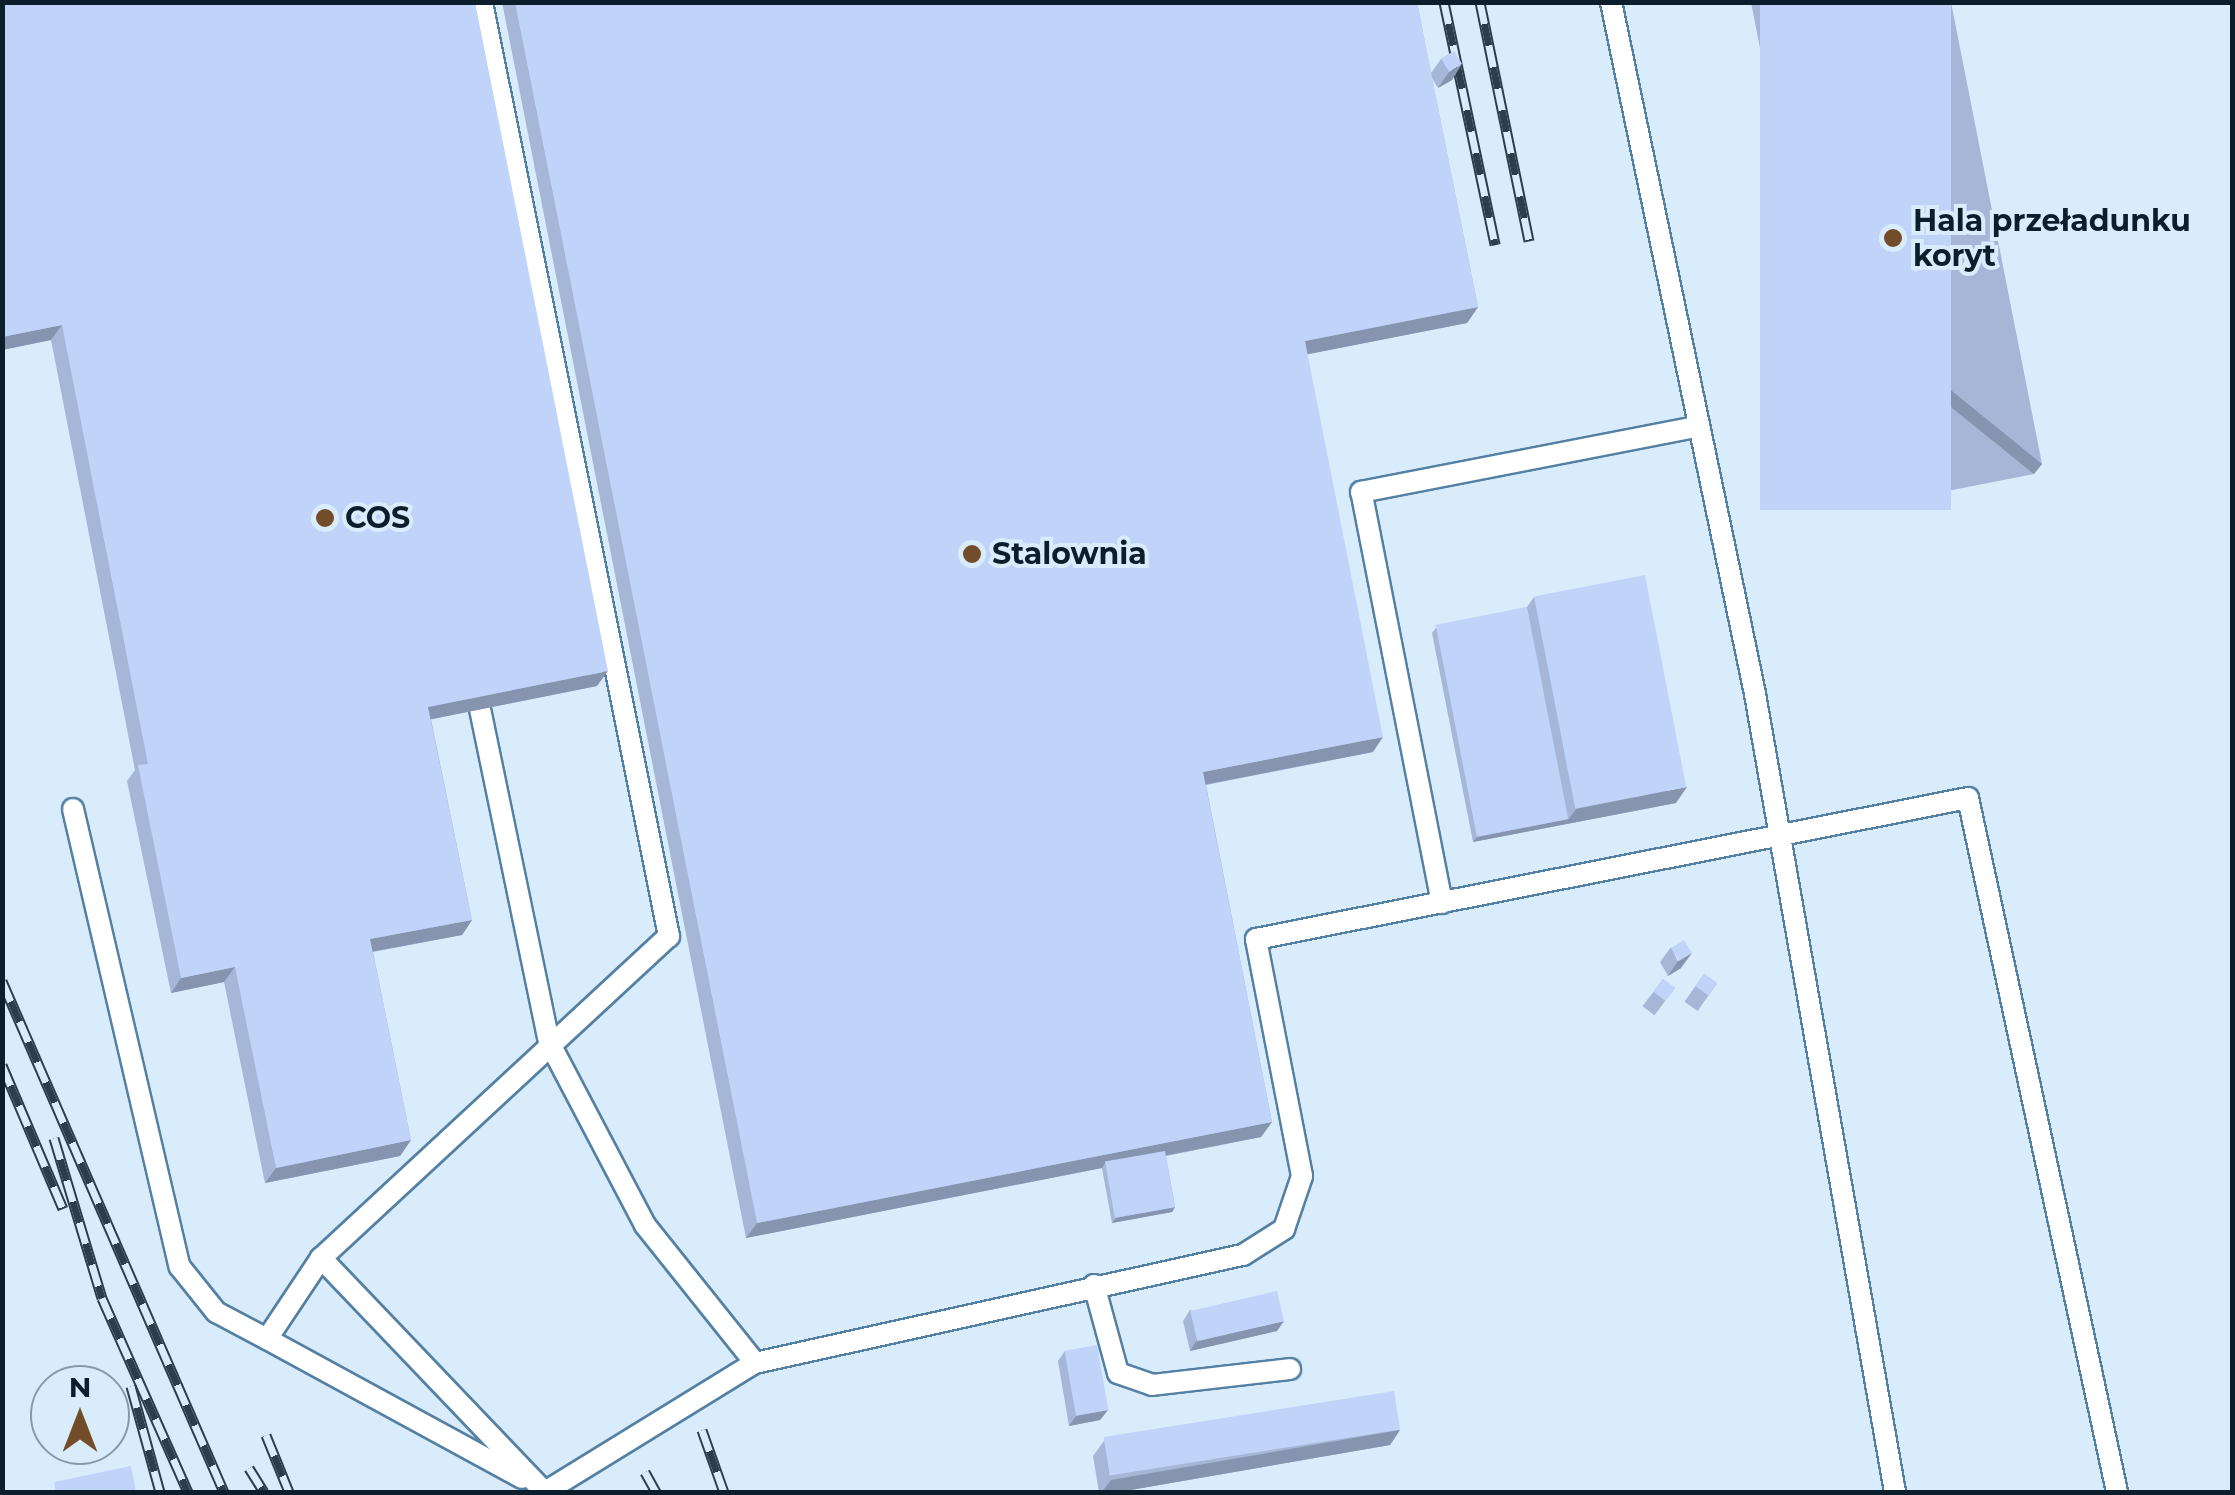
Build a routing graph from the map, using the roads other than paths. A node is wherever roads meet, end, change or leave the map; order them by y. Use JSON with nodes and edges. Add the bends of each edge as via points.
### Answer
{"nodes":[{"id":1,"x":482,"y":2,"type":"edge"},
{"id":2,"x":1611,"y":2,"type":"edge"},
{"id":3,"x":1699,"y":426,"type":"junction"},
{"id":4,"x":480,"y":710,"type":"edge"},
{"id":5,"x":72,"y":809,"type":"dead end"},
{"id":6,"x":1780,"y":835,"type":"junction"},
{"id":7,"x":1442,"y":902,"type":"junction"},
{"id":8,"x":548,"y":1042,"type":"junction"},
{"id":9,"x":322,"y":1258,"type":"junction"},
{"id":10,"x":1094,"y":1285,"type":"junction"},
{"id":11,"x":267,"y":1339,"type":"junction"},
{"id":12,"x":755,"y":1363,"type":"junction"},
{"id":13,"x":1290,"y":1369,"type":"dead end"},
{"id":14,"x":544,"y":1491,"type":"edge"},
{"id":15,"x":1895,"y":1492,"type":"edge"},
{"id":16,"x":2117,"y":1492,"type":"edge"}],
"edges":[{"from":1,"to":8,"type":"lane","via":[[669,936]]},
{"from":2,"to":3,"type":"lane"},
{"from":3,"to":6,"type":"lane"},
{"from":3,"to":7,"type":"lane","via":[[1361,492]]},
{"from":4,"to":8,"type":"lane"},
{"from":5,"to":11,"type":"lane","via":[[180,1268],[216,1312]]},
{"from":6,"to":7,"type":"lane"},
{"from":6,"to":15,"type":"lane"},
{"from":6,"to":16,"type":"lane","via":[[1968,798]]},
{"from":7,"to":10,"type":"lane","via":[[1256,939],[1302,1176],[1284,1230],[1243,1255]]},
{"from":8,"to":9,"type":"lane"},
{"from":8,"to":12,"type":"lane","via":[[645,1225]]},
{"from":9,"to":11,"type":"lane"},
{"from":9,"to":14,"type":"lane"},
{"from":10,"to":12,"type":"lane"},
{"from":10,"to":13,"type":"lane","via":[[1118,1372],[1152,1385]]},
{"from":11,"to":14,"type":"lane"},
{"from":12,"to":14,"type":"lane"}]}
